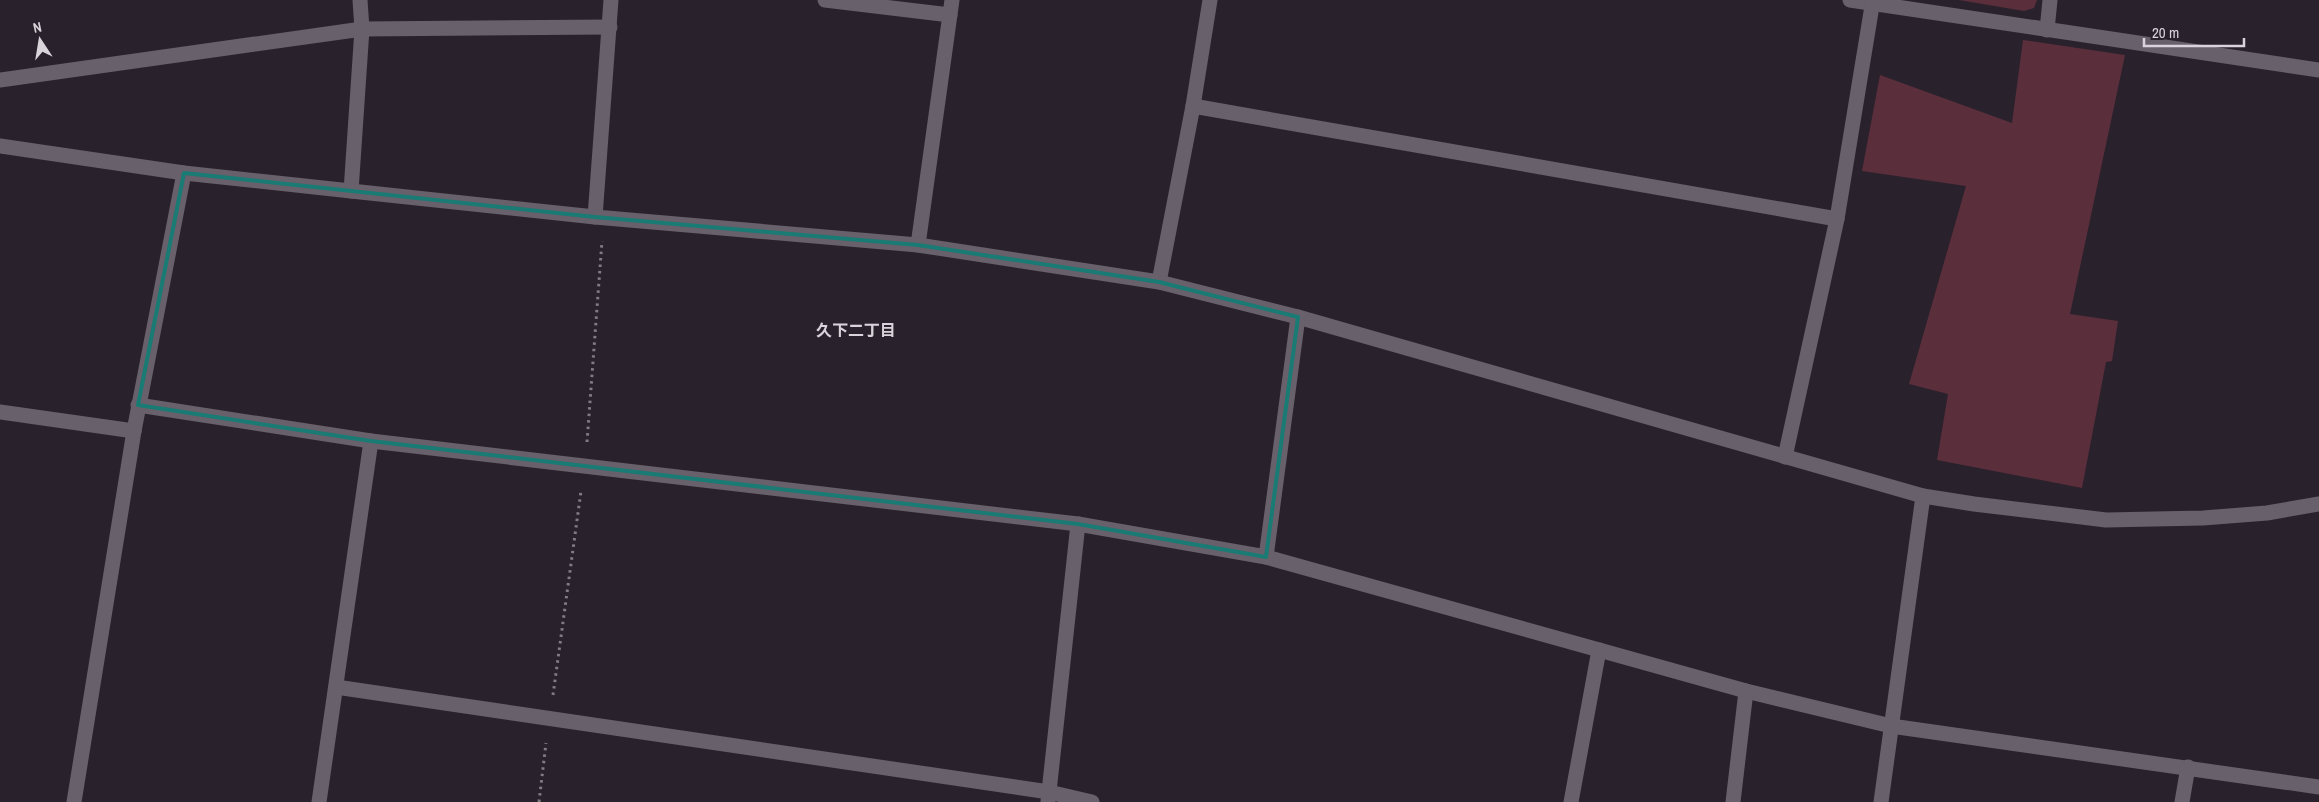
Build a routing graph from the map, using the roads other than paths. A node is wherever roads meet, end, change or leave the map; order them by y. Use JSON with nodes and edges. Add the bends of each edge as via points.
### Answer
{"nodes":[{"id":1,"x":360,"y":0,"type":"edge"},
{"id":2,"x":611,"y":0,"type":"edge"},
{"id":3,"x":825,"y":0,"type":"edge"},
{"id":4,"x":952,"y":0,"type":"edge"},
{"id":5,"x":1210,"y":0,"type":"edge"},
{"id":6,"x":1850,"y":0,"type":"edge"},
{"id":7,"x":2050,"y":0,"type":"edge"},
{"id":8,"x":1872,"y":2,"type":"edge"},
{"id":9,"x":950,"y":15,"type":"junction"},
{"id":10,"x":610,"y":27,"type":"junction"},
{"id":11,"x":362,"y":30,"type":"junction"},
{"id":12,"x":2047,"y":30,"type":"junction"},
{"id":13,"x":2319,"y":70,"type":"edge"},
{"id":14,"x":0,"y":80,"type":"edge"},
{"id":15,"x":1192,"y":106,"type":"junction"},
{"id":16,"x":0,"y":146,"type":"edge"},
{"id":17,"x":184,"y":173,"type":"junction"},
{"id":18,"x":351,"y":191,"type":"junction"},
{"id":19,"x":595,"y":217,"type":"junction"},
{"id":20,"x":1837,"y":219,"type":"junction"},
{"id":21,"x":918,"y":245,"type":"junction"},
{"id":22,"x":1159,"y":282,"type":"junction"},
{"id":23,"x":1298,"y":317,"type":"junction"},
{"id":24,"x":138,"y":405,"type":"junction"},
{"id":25,"x":0,"y":412,"type":"edge"},
{"id":26,"x":134,"y":431,"type":"junction"},
{"id":27,"x":371,"y":441,"type":"junction"},
{"id":28,"x":1785,"y":457,"type":"junction"},
{"id":29,"x":1923,"y":496,"type":"junction"},
{"id":30,"x":2319,"y":504,"type":"edge"},
{"id":31,"x":1078,"y":524,"type":"junction"},
{"id":32,"x":1266,"y":557,"type":"junction"},
{"id":33,"x":1599,"y":650,"type":"junction"},
{"id":34,"x":336,"y":687,"type":"junction"},
{"id":35,"x":1746,"y":691,"type":"junction"},
{"id":36,"x":1891,"y":726,"type":"junction"},
{"id":37,"x":2188,"y":767,"type":"junction"},
{"id":38,"x":2319,"y":787,"type":"edge"},
{"id":39,"x":1048,"y":797,"type":"edge"},
{"id":40,"x":74,"y":802,"type":"edge"},
{"id":41,"x":319,"y":802,"type":"edge"},
{"id":42,"x":1092,"y":802,"type":"edge"},
{"id":43,"x":1572,"y":802,"type":"edge"},
{"id":44,"x":1733,"y":802,"type":"edge"},
{"id":45,"x":1881,"y":802,"type":"edge"},
{"id":46,"x":2182,"y":802,"type":"edge"}],
"edges":[{"from":1,"to":11,"type":"street"},
{"from":2,"to":10,"type":"street"},
{"from":3,"to":9,"type":"street"},
{"from":4,"to":9,"type":"street"},
{"from":5,"to":15,"type":"street"},
{"from":6,"to":8,"type":"street"},
{"from":7,"to":12,"type":"street"},
{"from":8,"to":12,"type":"street"},
{"from":8,"to":20,"type":"street"},
{"from":9,"to":21,"type":"street"},
{"from":10,"to":11,"type":"street"},
{"from":10,"to":19,"type":"street"},
{"from":11,"to":14,"type":"street"},
{"from":11,"to":18,"type":"street"},
{"from":12,"to":13,"type":"street"},
{"from":15,"to":20,"type":"street"},
{"from":15,"to":22,"type":"street"},
{"from":16,"to":17,"type":"street"},
{"from":17,"to":18,"type":"street"},
{"from":17,"to":24,"type":"street"},
{"from":18,"to":19,"type":"street"},
{"from":19,"to":21,"type":"street"},
{"from":20,"to":28,"type":"street"},
{"from":21,"to":22,"type":"street"},
{"from":22,"to":23,"type":"street"},
{"from":23,"to":28,"type":"street"},
{"from":23,"to":32,"type":"street"},
{"from":24,"to":26,"type":"street"},
{"from":24,"to":27,"type":"street"},
{"from":25,"to":26,"type":"street"},
{"from":26,"to":40,"type":"street"},
{"from":27,"to":31,"type":"street"},
{"from":27,"to":34,"type":"street"},
{"from":28,"to":29,"type":"street"},
{"from":29,"to":30,"type":"street","via":[[2106,520],[2203,518]]},
{"from":29,"to":36,"type":"street"},
{"from":31,"to":32,"type":"street"},
{"from":31,"to":39,"type":"street"},
{"from":32,"to":33,"type":"street"},
{"from":33,"to":35,"type":"street"},
{"from":33,"to":43,"type":"street"},
{"from":34,"to":39,"type":"street"},
{"from":34,"to":41,"type":"street"},
{"from":35,"to":36,"type":"street"},
{"from":35,"to":44,"type":"street"},
{"from":36,"to":37,"type":"street"},
{"from":36,"to":45,"type":"street"},
{"from":37,"to":38,"type":"street"},
{"from":37,"to":46,"type":"street"},
{"from":39,"to":42,"type":"street"}]}
